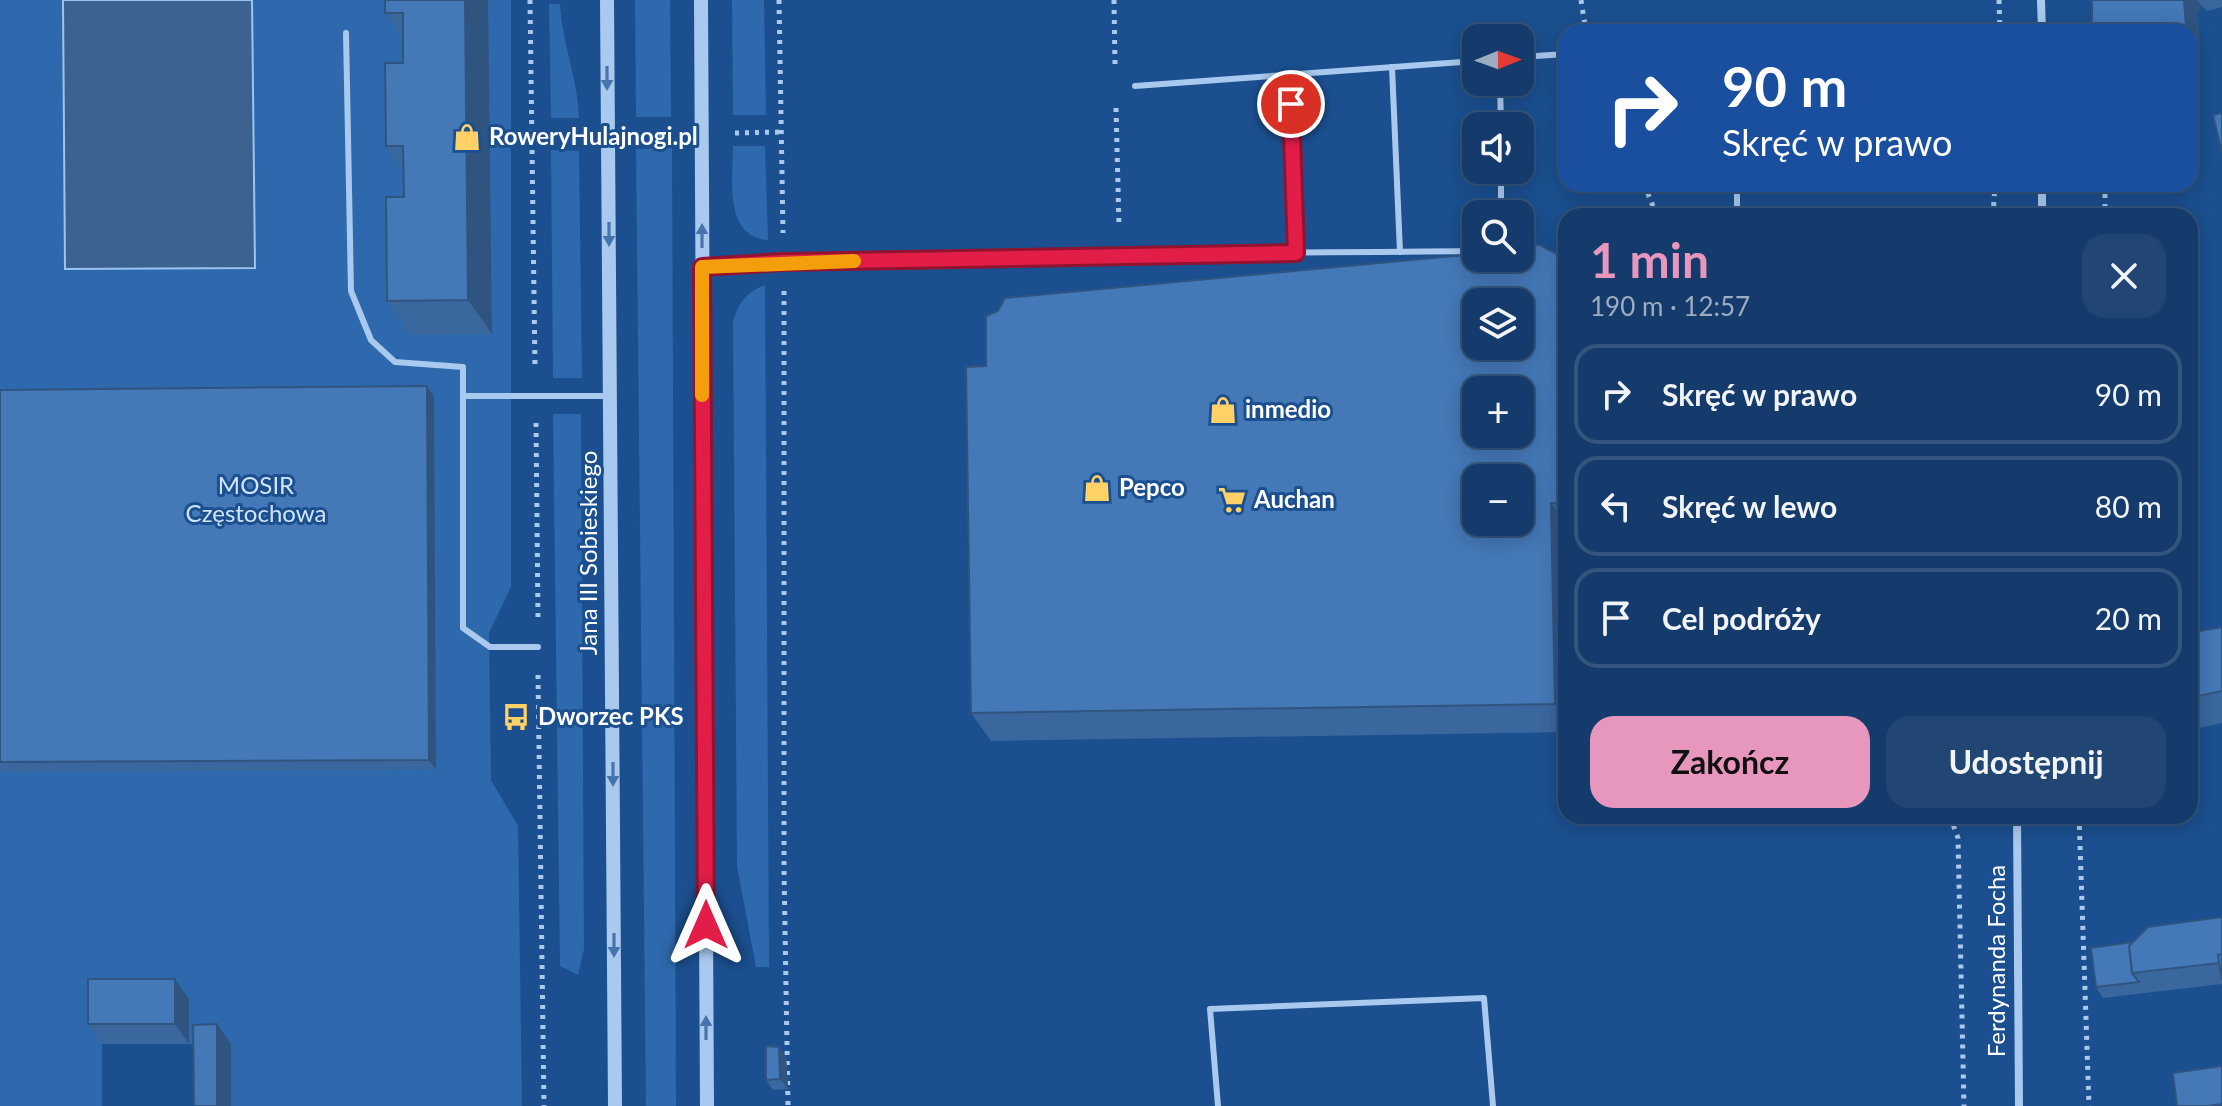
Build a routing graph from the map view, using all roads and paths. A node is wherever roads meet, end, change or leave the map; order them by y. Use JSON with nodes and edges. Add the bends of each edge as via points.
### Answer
{"nodes":[{"id":1,"x":530,"y":0,"type":"edge"},
{"id":2,"x":607,"y":0,"type":"edge"},
{"id":3,"x":701,"y":0,"type":"edge"},
{"id":4,"x":779,"y":0,"type":"edge"},
{"id":5,"x":1114,"y":0,"type":"edge"},
{"id":6,"x":1581,"y":0,"type":"edge"},
{"id":7,"x":1999,"y":0,"type":"edge"},
{"id":8,"x":2041,"y":0,"type":"edge"},
{"id":9,"x":1585,"y":24,"type":"edge"},
{"id":10,"x":2000,"y":24,"type":"edge"},
{"id":11,"x":2042,"y":24,"type":"edge"},
{"id":12,"x":346,"y":33,"type":"dead end"},
{"id":13,"x":1558,"y":55,"type":"edge"},
{"id":14,"x":1534,"y":56,"type":"edge"},
{"id":15,"x":1462,"y":62,"type":"edge"},
{"id":16,"x":1392,"y":67,"type":"junction"},
{"id":17,"x":1290,"y":74,"type":"junction"},
{"id":18,"x":1116,"y":80,"type":"dead end"},
{"id":19,"x":1135,"y":86,"type":"dead end"},
{"id":20,"x":1116,"y":96,"type":"dead end"},
{"id":21,"x":782,"y":132,"type":"junction"},
{"id":22,"x":728,"y":133,"type":"dead end"},
{"id":23,"x":677,"y":134,"type":"dead end"},
{"id":24,"x":633,"y":135,"type":"dead end"},
{"id":25,"x":585,"y":136,"type":"dead end"},
{"id":26,"x":531,"y":137,"type":"junction"},
{"id":27,"x":783,"y":241,"type":"dead end"},
{"id":28,"x":1462,"y":251,"type":"edge"},
{"id":29,"x":1400,"y":252,"type":"junction"},
{"id":30,"x":1296,"y":253,"type":"junction"},
{"id":31,"x":1120,"y":255,"type":"junction"},
{"id":32,"x":702,"y":267,"type":"junction"},
{"id":33,"x":784,"y":285,"type":"dead end"},
{"id":34,"x":464,"y":396,"type":"junction"},
{"id":35,"x":535,"y":396,"type":"junction"},
{"id":36,"x":610,"y":396,"type":"junction"},
{"id":37,"x":538,"y":647,"type":"junction"},
{"id":38,"x":1953,"y":824,"type":"edge"},
{"id":39,"x":2017,"y":824,"type":"edge"},
{"id":40,"x":2079,"y":824,"type":"edge"},
{"id":41,"x":544,"y":1106,"type":"edge"},
{"id":42,"x":615,"y":1106,"type":"edge"},
{"id":43,"x":707,"y":1106,"type":"edge"},
{"id":44,"x":788,"y":1106,"type":"edge"},
{"id":45,"x":1218,"y":1106,"type":"edge"},
{"id":46,"x":1493,"y":1106,"type":"edge"},
{"id":47,"x":1964,"y":1106,"type":"edge"},
{"id":48,"x":2019,"y":1106,"type":"edge"},
{"id":49,"x":2089,"y":1106,"type":"edge"}],
"edges":[{"from":1,"to":26,"type":"path"},
{"from":2,"to":36,"type":"street","name":"Jana III Sobieskiego","one_way":true},
{"from":32,"to":3,"type":"street","one_way":true},
{"from":4,"to":21,"type":"path"},
{"from":5,"to":18,"type":"path"},
{"from":6,"to":9,"type":"path"},
{"from":7,"to":10,"type":"path"},
{"from":8,"to":11,"type":"street"},
{"from":12,"to":34,"type":"lane","via":[[351,291],[371,340],[395,362],[463,367]]},
{"from":13,"to":14,"type":"lane"},
{"from":15,"to":16,"type":"lane"},
{"from":16,"to":17,"type":"lane"},
{"from":16,"to":29,"type":"lane"},
{"from":17,"to":19,"type":"lane"},
{"from":17,"to":30,"type":"lane"},
{"from":20,"to":31,"type":"path"},
{"from":21,"to":22,"type":"path"},
{"from":21,"to":27,"type":"path"},
{"from":23,"to":24,"type":"path"},
{"from":25,"to":26,"type":"path"},
{"from":26,"to":35,"type":"path"},
{"from":28,"to":29,"type":"lane"},
{"from":29,"to":30,"type":"lane"},
{"from":30,"to":31,"type":"lane"},
{"from":31,"to":32,"type":"lane"},
{"from":43,"to":32,"type":"street","one_way":true},
{"from":33,"to":44,"type":"path"},
{"from":34,"to":35,"type":"lane"},
{"from":34,"to":37,"type":"lane","via":[[463,628],[490,647]]},
{"from":35,"to":36,"type":"lane"},
{"from":35,"to":37,"type":"path"},
{"from":36,"to":42,"type":"street","name":"Jana III Sobieskiego","one_way":true},
{"from":37,"to":41,"type":"path"},
{"from":38,"to":47,"type":"path","via":[[1958,838]]},
{"from":39,"to":48,"type":"street","name":"Ferdynanda Focha"},
{"from":40,"to":49,"type":"path"},
{"from":45,"to":46,"type":"lane","via":[[1210,1009],[1484,998]]}]}
